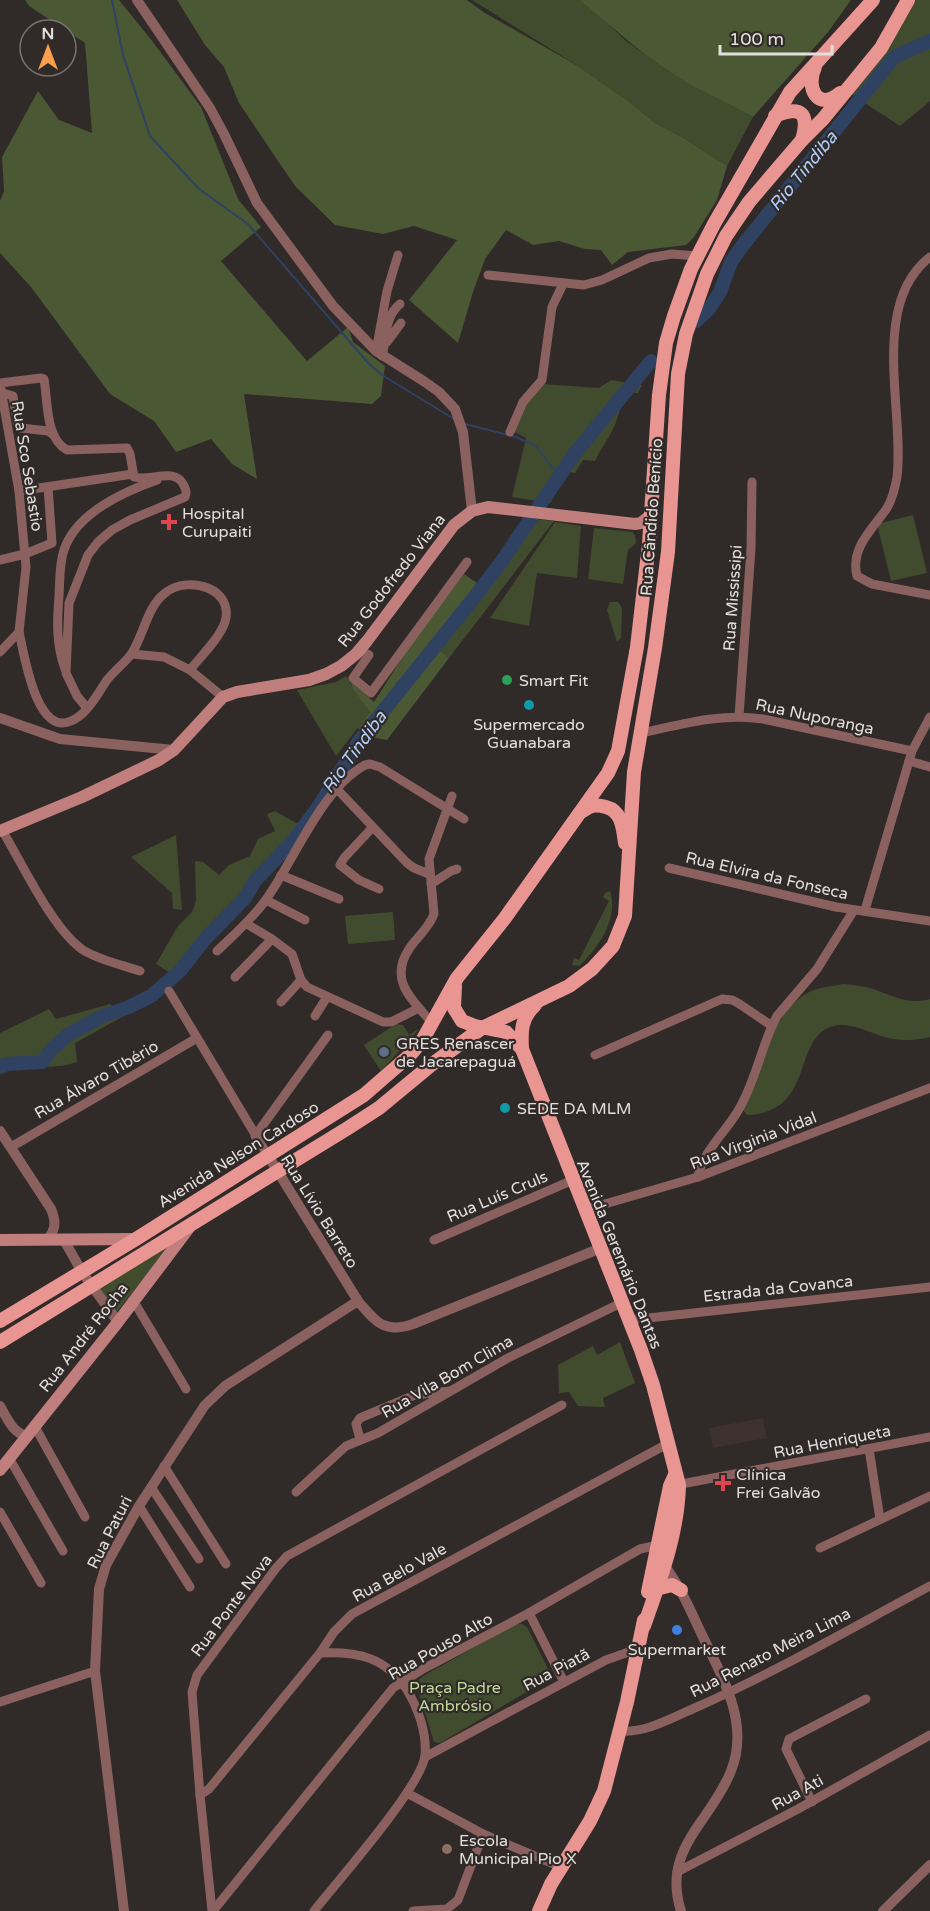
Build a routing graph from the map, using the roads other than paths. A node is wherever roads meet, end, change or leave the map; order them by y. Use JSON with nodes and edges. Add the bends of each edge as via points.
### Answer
{"nodes":[{"id":1,"x":137,"y":0,"type":"edge"},
{"id":2,"x":873,"y":0,"type":"edge"},
{"id":3,"x":908,"y":0,"type":"edge"},
{"id":4,"x":816,"y":65,"type":"junction"},
{"id":5,"x":855,"y":81,"type":"junction"},
{"id":6,"x":775,"y":116,"type":"junction"},
{"id":7,"x":802,"y":140,"type":"junction"},
{"id":8,"x":398,"y":255,"type":"dead end"},
{"id":9,"x":697,"y":256,"type":"junction"},
{"id":10,"x":930,"y":257,"type":"edge"},
{"id":11,"x":488,"y":275,"type":"dead end"},
{"id":12,"x":562,"y":284,"type":"junction"},
{"id":13,"x":400,"y":304,"type":"dead end"},
{"id":14,"x":401,"y":323,"type":"dead end"},
{"id":15,"x":386,"y":344,"type":"junction"},
{"id":16,"x":379,"y":354,"type":"junction"},
{"id":17,"x":0,"y":383,"type":"edge"},
{"id":18,"x":0,"y":392,"type":"edge"},
{"id":19,"x":510,"y":432,"type":"dead end"},
{"id":20,"x":52,"y":434,"type":"junction"},
{"id":21,"x":133,"y":474,"type":"junction"},
{"id":22,"x":171,"y":476,"type":"junction"},
{"id":23,"x":752,"y":482,"type":"dead end"},
{"id":24,"x":48,"y":487,"type":"junction"},
{"id":25,"x":19,"y":491,"type":"junction"},
{"id":26,"x":472,"y":511,"type":"junction"},
{"id":27,"x":651,"y":515,"type":"junction"},
{"id":28,"x":635,"y":524,"type":"junction"},
{"id":29,"x":650,"y":537,"type":"junction"},
{"id":30,"x":25,"y":554,"type":"junction"},
{"id":31,"x":0,"y":560,"type":"edge"},
{"id":32,"x":467,"y":562,"type":"dead end"},
{"id":33,"x":930,"y":595,"type":"edge"},
{"id":34,"x":19,"y":632,"type":"junction"},
{"id":35,"x":360,"y":650,"type":"junction"},
{"id":36,"x":0,"y":652,"type":"edge"},
{"id":37,"x":132,"y":654,"type":"junction"},
{"id":38,"x":190,"y":670,"type":"junction"},
{"id":39,"x":66,"y":673,"type":"junction"},
{"id":40,"x":223,"y":697,"type":"junction"},
{"id":41,"x":87,"y":708,"type":"junction"},
{"id":42,"x":739,"y":716,"type":"junction"},
{"id":43,"x":930,"y":717,"type":"edge"},
{"id":44,"x":0,"y":718,"type":"edge"},
{"id":45,"x":641,"y":733,"type":"junction"},
{"id":46,"x":174,"y":750,"type":"junction"},
{"id":47,"x":912,"y":751,"type":"junction"},
{"id":48,"x":909,"y":761,"type":"junction"},
{"id":49,"x":930,"y":767,"type":"edge"},
{"id":50,"x":336,"y":788,"type":"junction"},
{"id":51,"x":452,"y":795,"type":"dead end"},
{"id":52,"x":446,"y":809,"type":"junction"},
{"id":53,"x":583,"y":811,"type":"junction"},
{"id":54,"x":464,"y":819,"type":"dead end"},
{"id":55,"x":372,"y":828,"type":"junction"},
{"id":56,"x":1,"y":830,"type":"edge"},
{"id":57,"x":669,"y":868,"type":"dead end"},
{"id":58,"x":457,"y":869,"type":"dead end"},
{"id":59,"x":628,"y":872,"type":"junction"},
{"id":60,"x":429,"y":874,"type":"junction"},
{"id":61,"x":281,"y":875,"type":"junction"},
{"id":62,"x":431,"y":885,"type":"junction"},
{"id":63,"x":379,"y":889,"type":"dead end"},
{"id":64,"x":339,"y":899,"type":"dead end"},
{"id":65,"x":266,"y":900,"type":"junction"},
{"id":66,"x":854,"y":910,"type":"junction"},
{"id":67,"x":866,"y":910,"type":"junction"},
{"id":68,"x":305,"y":920,"type":"dead end"},
{"id":69,"x":930,"y":921,"type":"edge"},
{"id":70,"x":247,"y":924,"type":"junction"},
{"id":71,"x":272,"y":939,"type":"junction"},
{"id":72,"x":217,"y":951,"type":"dead end"},
{"id":73,"x":140,"y":971,"type":"dead end"},
{"id":74,"x":235,"y":977,"type":"dead end"},
{"id":75,"x":457,"y":978,"type":"junction"},
{"id":76,"x":301,"y":980,"type":"junction"},
{"id":77,"x":169,"y":991,"type":"dead end"},
{"id":78,"x":327,"y":997,"type":"junction"},
{"id":79,"x":542,"y":1000,"type":"junction"},
{"id":80,"x":281,"y":1002,"type":"dead end"},
{"id":81,"x":419,"y":1008,"type":"junction"},
{"id":82,"x":315,"y":1016,"type":"dead end"},
{"id":83,"x":432,"y":1023,"type":"junction"},
{"id":84,"x":772,"y":1026,"type":"junction"},
{"id":85,"x":482,"y":1028,"type":"junction"},
{"id":86,"x":328,"y":1035,"type":"dead end"},
{"id":87,"x":197,"y":1038,"type":"junction"},
{"id":88,"x":522,"y":1049,"type":"junction"},
{"id":89,"x":595,"y":1055,"type":"dead end"},
{"id":90,"x":930,"y":1088,"type":"edge"},
{"id":91,"x":0,"y":1131,"type":"edge"},
{"id":92,"x":255,"y":1136,"type":"junction"},
{"id":93,"x":10,"y":1146,"type":"junction"},
{"id":94,"x":267,"y":1155,"type":"junction"},
{"id":95,"x":278,"y":1171,"type":"junction"},
{"id":96,"x":698,"y":1177,"type":"junction"},
{"id":97,"x":573,"y":1180,"type":"junction"},
{"id":98,"x":584,"y":1210,"type":"junction"},
{"id":99,"x":193,"y":1223,"type":"junction"},
{"id":100,"x":48,"y":1239,"type":"junction"},
{"id":101,"x":136,"y":1239,"type":"junction"},
{"id":102,"x":0,"y":1240,"type":"edge"},
{"id":103,"x":64,"y":1240,"type":"junction"},
{"id":104,"x":434,"y":1240,"type":"dead end"},
{"id":105,"x":601,"y":1248,"type":"junction"},
{"id":106,"x":82,"y":1272,"type":"junction"},
{"id":107,"x":92,"y":1285,"type":"junction"},
{"id":108,"x":930,"y":1287,"type":"edge"},
{"id":109,"x":133,"y":1300,"type":"junction"},
{"id":110,"x":358,"y":1301,"type":"junction"},
{"id":111,"x":623,"y":1302,"type":"junction"},
{"id":112,"x":630,"y":1320,"type":"junction"},
{"id":113,"x":0,"y":1321,"type":"edge"},
{"id":114,"x":118,"y":1322,"type":"junction"},
{"id":115,"x":0,"y":1342,"type":"edge"},
{"id":116,"x":186,"y":1389,"type":"dead end"},
{"id":117,"x":452,"y":1390,"type":"junction"},
{"id":118,"x":562,"y":1405,"type":"dead end"},
{"id":119,"x":0,"y":1406,"type":"edge"},
{"id":120,"x":34,"y":1425,"type":"junction"},
{"id":121,"x":26,"y":1436,"type":"junction"},
{"id":122,"x":930,"y":1437,"type":"edge"},
{"id":123,"x":360,"y":1439,"type":"junction"},
{"id":124,"x":669,"y":1443,"type":"junction"},
{"id":125,"x":869,"y":1449,"type":"junction"},
{"id":126,"x":9,"y":1458,"type":"junction"},
{"id":127,"x":164,"y":1466,"type":"junction"},
{"id":128,"x":0,"y":1470,"type":"edge"},
{"id":129,"x":674,"y":1482,"type":"junction"},
{"id":130,"x":151,"y":1487,"type":"junction"},
{"id":131,"x":296,"y":1492,"type":"dead end"},
{"id":132,"x":930,"y":1496,"type":"edge"},
{"id":133,"x":139,"y":1506,"type":"junction"},
{"id":134,"x":0,"y":1512,"type":"edge"},
{"id":135,"x":85,"y":1517,"type":"dead end"},
{"id":136,"x":880,"y":1519,"type":"junction"},
{"id":137,"x":673,"y":1539,"type":"junction"},
{"id":138,"x":658,"y":1545,"type":"junction"},
{"id":139,"x":820,"y":1548,"type":"dead end"},
{"id":140,"x":63,"y":1551,"type":"dead end"},
{"id":141,"x":199,"y":1560,"type":"dead end"},
{"id":142,"x":226,"y":1564,"type":"dead end"},
{"id":143,"x":664,"y":1565,"type":"junction"},
{"id":144,"x":673,"y":1576,"type":"junction"},
{"id":145,"x":40,"y":1583,"type":"dead end"},
{"id":146,"x":930,"y":1586,"type":"edge"},
{"id":147,"x":190,"y":1587,"type":"dead end"},
{"id":148,"x":656,"y":1589,"type":"junction"},
{"id":149,"x":681,"y":1590,"type":"junction"},
{"id":150,"x":528,"y":1613,"type":"junction"},
{"id":151,"x":644,"y":1626,"type":"junction"},
{"id":152,"x":640,"y":1648,"type":"junction"},
{"id":153,"x":320,"y":1653,"type":"junction"},
{"id":154,"x":95,"y":1671,"type":"junction"},
{"id":155,"x":402,"y":1682,"type":"junction"},
{"id":156,"x":564,"y":1682,"type":"junction"},
{"id":157,"x":729,"y":1692,"type":"junction"},
{"id":158,"x":866,"y":1699,"type":"dead end"},
{"id":159,"x":0,"y":1702,"type":"edge"},
{"id":160,"x":619,"y":1731,"type":"junction"},
{"id":161,"x":930,"y":1736,"type":"edge"},
{"id":162,"x":425,"y":1757,"type":"junction"},
{"id":163,"x":408,"y":1793,"type":"junction"},
{"id":164,"x":200,"y":1795,"type":"junction"},
{"id":165,"x":812,"y":1802,"type":"junction"},
{"id":166,"x":483,"y":1834,"type":"junction"},
{"id":167,"x":930,"y":1865,"type":"edge"},
{"id":168,"x":561,"y":1867,"type":"junction"},
{"id":169,"x":677,"y":1872,"type":"junction"},
{"id":170,"x":124,"y":1911,"type":"edge"},
{"id":171,"x":213,"y":1911,"type":"edge"},
{"id":172,"x":314,"y":1911,"type":"edge"},
{"id":173,"x":413,"y":1911,"type":"edge"},
{"id":174,"x":540,"y":1911,"type":"edge"},
{"id":175,"x":681,"y":1911,"type":"edge"},
{"id":176,"x":883,"y":1911,"type":"edge"}],
"edges":[{"from":1,"to":16,"type":"street","via":[[210,108],[269,221],[333,306]]},
{"from":2,"to":4,"type":"main road","name":"Rua Cândido Benício"},
{"from":3,"to":5,"type":"main road","name":"Rua Cândido Benício","via":[[881,48]]},
{"from":4,"to":5,"type":"main road","via":[[810,82],[819,99],[834,98]]},
{"from":4,"to":6,"type":"main road","name":"Rua Cândido Benício","via":[[790,92]]},
{"from":5,"to":7,"type":"main road","name":"Rua Cândido Benício"},
{"from":6,"to":7,"type":"main road","via":[[793,111],[802,114],[806,124]]},
{"from":6,"to":9,"type":"main road","name":"Rua Cândido Benício"},
{"from":7,"to":45,"type":"main road","name":"Rua Cândido Benício","via":[[726,236],[707,274],[686,334],[678,374],[668,552]]},
{"from":8,"to":16,"type":"street","via":[[387,291]]},
{"from":9,"to":12,"type":"street","via":[[658,255],[595,283]]},
{"from":9,"to":27,"type":"main road","name":"Rua Cândido Benício","via":[[664,354]]},
{"from":10,"to":33,"type":"street","via":[[914,274],[898,311],[894,351],[898,455],[894,494],[860,546],[854,564],[857,576],[872,584]]},
{"from":11,"to":12,"type":"street"},
{"from":12,"to":19,"type":"street","via":[[552,306],[542,380],[523,402]]},
{"from":13,"to":15,"type":"street","via":[[391,313]]},
{"from":14,"to":15,"type":"street"},
{"from":15,"to":16,"type":"street"},
{"from":16,"to":26,"type":"street","via":[[439,392],[459,417]]},
{"from":17,"to":18,"type":"street","name":"Rua Sco Sebastio"},
{"from":17,"to":20,"type":"street","via":[[43,378]]},
{"from":18,"to":20,"type":"street","via":[[13,396],[18,426]]},
{"from":18,"to":25,"type":"street","name":"Rua Sco Sebastio"},
{"from":20,"to":21,"type":"street","via":[[67,450],[127,448]]},
{"from":21,"to":22,"type":"street","via":[[137,478]]},
{"from":21,"to":24,"type":"street"},
{"from":22,"to":39,"type":"street","via":[[129,490],[105,504],[69,538],[63,553],[57,615],[59,654]]},
{"from":22,"to":39,"type":"street","via":[[182,480],[185,497],[130,520],[112,531],[88,555],[69,603]]},
{"from":23,"to":42,"type":"street","name":"Rua Mississipi"},
{"from":24,"to":25,"type":"street"},
{"from":24,"to":30,"type":"street","via":[[53,541]]},
{"from":25,"to":30,"type":"street","name":"Rua Sco Sebastio"},
{"from":26,"to":28,"type":"main road","via":[[488,507]]},
{"from":26,"to":35,"type":"main road","name":"Rua Godofredo Viana","via":[[447,534]]},
{"from":27,"to":28,"type":"main road"},
{"from":27,"to":29,"type":"main road","name":"Rua Cândido Benício"},
{"from":28,"to":29,"type":"main road"},
{"from":29,"to":53,"type":"main road","name":"Rua Cândido Benício","via":[[618,751]]},
{"from":30,"to":31,"type":"street"},
{"from":30,"to":34,"type":"street","name":"Rua Sco Sebastio"},
{"from":32,"to":35,"type":"street","via":[[371,693],[353,678],[369,655]]},
{"from":34,"to":36,"type":"street"},
{"from":34,"to":41,"type":"street","name":"Rua Sco Sebastio","via":[[32,685],[50,718],[69,723]]},
{"from":35,"to":40,"type":"main road","name":"Rua Godofredo Viana","via":[[341,666],[318,677]]},
{"from":37,"to":38,"type":"street","via":[[164,657]]},
{"from":37,"to":38,"type":"street","via":[[163,594],[192,583],[208,587],[220,596],[225,621]]},
{"from":37,"to":41,"type":"street"},
{"from":38,"to":40,"type":"street"},
{"from":39,"to":41,"type":"street"},
{"from":40,"to":46,"type":"main road"},
{"from":42,"to":45,"type":"street","name":"Rua Nuporanga"},
{"from":42,"to":47,"type":"street","name":"Rua Nuporanga"},
{"from":43,"to":47,"type":"street"},
{"from":44,"to":46,"type":"street","via":[[60,739]]},
{"from":45,"to":59,"type":"main road","name":"Rua Cândido Benício","via":[[634,772]]},
{"from":46,"to":56,"type":"main road","via":[[82,796]]},
{"from":47,"to":48,"type":"street"},
{"from":48,"to":49,"type":"street"},
{"from":48,"to":67,"type":"street"},
{"from":50,"to":52,"type":"street","via":[[358,769],[375,765]]},
{"from":50,"to":55,"type":"street"},
{"from":50,"to":61,"type":"street"},
{"from":51,"to":52,"type":"street"},
{"from":52,"to":54,"type":"street"},
{"from":52,"to":60,"type":"street","via":[[431,851]]},
{"from":53,"to":59,"type":"main road","via":[[600,806],[611,808],[619,817]]},
{"from":53,"to":75,"type":"main road","name":"Rua Cândido Benício"},
{"from":55,"to":60,"type":"street","via":[[407,863]]},
{"from":55,"to":63,"type":"street","via":[[340,866]]},
{"from":56,"to":73,"type":"street","via":[[71,941],[85,951]]},
{"from":57,"to":66,"type":"street","name":"Rua Elvira da Fonseca"},
{"from":58,"to":62,"type":"street"},
{"from":59,"to":79,"type":"main road","name":"Rua Cândido Benício","via":[[625,916],[613,946],[592,969]]},
{"from":60,"to":62,"type":"street"},
{"from":61,"to":64,"type":"street"},
{"from":61,"to":65,"type":"street"},
{"from":62,"to":81,"type":"street","via":[[432,921],[409,949],[402,970],[403,985]]},
{"from":65,"to":68,"type":"street"},
{"from":65,"to":70,"type":"street"},
{"from":66,"to":67,"type":"street","name":"Rua Elvira da Fonseca"},
{"from":66,"to":84,"type":"street","via":[[817,969]]},
{"from":67,"to":69,"type":"street","name":"Rua Elvira da Fonseca"},
{"from":70,"to":71,"type":"street"},
{"from":70,"to":72,"type":"street"},
{"from":71,"to":74,"type":"street"},
{"from":71,"to":76,"type":"street","via":[[292,954]]},
{"from":75,"to":83,"type":"main road","name":"Avenida Nelson Cardoso"},
{"from":75,"to":85,"type":"main road","name":"Avenida Geremário Dantas","via":[[453,1000],[456,1014],[464,1022]]},
{"from":76,"to":78,"type":"street"},
{"from":76,"to":80,"type":"street"},
{"from":77,"to":87,"type":"street","name":"Rua Lívio Barreto"},
{"from":78,"to":81,"type":"street","via":[[383,1022]]},
{"from":78,"to":82,"type":"street"},
{"from":79,"to":85,"type":"main road","name":"Rua Cândido Benício"},
{"from":79,"to":88,"type":"main road","name":"Avenida Geremário Dantas","via":[[523,1020]]},
{"from":81,"to":83,"type":"street"},
{"from":83,"to":94,"type":"main road","name":"Avenida Nelson Cardoso","via":[[410,1055],[383,1080]]},
{"from":84,"to":89,"type":"street","via":[[738,1003],[722,999]]},
{"from":84,"to":96,"type":"street","via":[[745,1098],[701,1166]]},
{"from":85,"to":88,"type":"main road","name":"Avenida Geremário Dantas","via":[[506,1032]]},
{"from":85,"to":95,"type":"main road","via":[[379,1108]]},
{"from":86,"to":92,"type":"street"},
{"from":87,"to":92,"type":"street","name":"Rua Lívio Barreto"},
{"from":87,"to":93,"type":"street","name":"Rua Álvaro Tibério"},
{"from":88,"to":97,"type":"main road","name":"Avenida Geremário Dantas"},
{"from":90,"to":96,"type":"street","name":"Rua Virginia Vidal"},
{"from":91,"to":93,"type":"street"},
{"from":92,"to":94,"type":"street","name":"Rua Lívio Barreto"},
{"from":93,"to":100,"type":"street","via":[[54,1216],[54,1228]]},
{"from":94,"to":95,"type":"street","name":"Rua Lívio Barreto"},
{"from":94,"to":101,"type":"main road","name":"Avenida Nelson Cardoso"},
{"from":95,"to":99,"type":"main road"},
{"from":95,"to":110,"type":"street","name":"Rua Lívio Barreto"},
{"from":96,"to":98,"type":"street","name":"Rua Virginia Vidal"},
{"from":97,"to":98,"type":"main road","name":"Avenida Geremário Dantas"},
{"from":97,"to":104,"type":"street","name":"Rua Luís Cruls"},
{"from":98,"to":105,"type":"main road","name":"Avenida Geremário Dantas"},
{"from":99,"to":107,"type":"main road"},
{"from":99,"to":109,"type":"main road","name":"Rua André Rocha"},
{"from":100,"to":102,"type":"main road"},
{"from":100,"to":103,"type":"main road"},
{"from":101,"to":103,"type":"main road"},
{"from":101,"to":106,"type":"main road","name":"Avenida Nelson Cardoso"},
{"from":103,"to":106,"type":"street"},
{"from":105,"to":110,"type":"street","name":"Rua Lívio Barreto","via":[[403,1328],[382,1326]]},
{"from":105,"to":111,"type":"main road","name":"Avenida Geremário Dantas"},
{"from":106,"to":107,"type":"street"},
{"from":106,"to":113,"type":"main road","name":"Avenida Nelson Cardoso"},
{"from":107,"to":114,"type":"street"},
{"from":107,"to":115,"type":"main road"},
{"from":108,"to":112,"type":"street","name":"Estrada da Covanca"},
{"from":109,"to":114,"type":"main road","name":"Rua André Rocha"},
{"from":109,"to":116,"type":"street"},
{"from":110,"to":127,"type":"street","name":"Rua Paturi","via":[[225,1386],[205,1406]]},
{"from":111,"to":112,"type":"main road","name":"Avenida Geremário Dantas"},
{"from":111,"to":117,"type":"street","name":"Rua Vila Bom Clima","via":[[522,1350]]},
{"from":112,"to":124,"type":"main road","name":"Avenida Geremário Dantas"},
{"from":114,"to":120,"type":"main road","name":"Rua André Rocha"},
{"from":117,"to":123,"type":"street","name":"Rua Vila Bom Clima","via":[[378,1433]]},
{"from":117,"to":123,"type":"street","via":[[415,1395],[360,1418],[356,1424]]},
{"from":118,"to":164,"type":"street","name":"Rua Ponte Nova","via":[[287,1556],[194,1683]]},
{"from":119,"to":121,"type":"street","via":[[14,1430]]},
{"from":120,"to":121,"type":"main road","name":"Rua André Rocha"},
{"from":120,"to":135,"type":"street"},
{"from":121,"to":126,"type":"main road","name":"Rua André Rocha"},
{"from":122,"to":125,"type":"street","name":"Rua Henriqueta"},
{"from":123,"to":131,"type":"street","name":"Rua Vila Bom Clima","via":[[346,1446]]},
{"from":124,"to":129,"type":"main road","name":"Avenida Geremário Dantas"},
{"from":124,"to":153,"type":"street","name":"Rua Belo Vale","via":[[352,1614]]},
{"from":125,"to":129,"type":"street","name":"Rua Henriqueta"},
{"from":125,"to":136,"type":"street"},
{"from":126,"to":128,"type":"main road","name":"Rua André Rocha"},
{"from":126,"to":140,"type":"street"},
{"from":127,"to":130,"type":"street","name":"Rua Paturi"},
{"from":127,"to":142,"type":"street"},
{"from":129,"to":137,"type":"main road","name":"Avenida Geremário Dantas","via":[[678,1508]]},
{"from":129,"to":138,"type":"main road","name":"Avenida Geremário Dantas"},
{"from":130,"to":133,"type":"street","name":"Rua Paturi"},
{"from":130,"to":141,"type":"street"},
{"from":132,"to":136,"type":"street"},
{"from":133,"to":147,"type":"street"},
{"from":133,"to":154,"type":"street","name":"Rua Paturi","via":[[106,1565],[99,1589]]},
{"from":134,"to":145,"type":"street"},
{"from":136,"to":139,"type":"street"},
{"from":137,"to":143,"type":"main road","name":"Avenida Geremário Dantas"},
{"from":137,"to":144,"type":"street"},
{"from":138,"to":143,"type":"main road"},
{"from":138,"to":150,"type":"street","name":"Rua Pouso Alto","via":[[640,1549]]},
{"from":138,"to":151,"type":"main road","name":"Avenida Geremário Dantas"},
{"from":143,"to":144,"type":"street"},
{"from":143,"to":148,"type":"main road","name":"Avenida Geremário Dantas"},
{"from":144,"to":149,"type":"street"},
{"from":146,"to":157,"type":"street","name":"Rua Renato Meira Lima"},
{"from":148,"to":149,"type":"main road","via":[[672,1585]]},
{"from":148,"to":151,"type":"main road","name":"Avenida Geremário Dantas"},
{"from":149,"to":157,"type":"street"},
{"from":150,"to":155,"type":"street","name":"Rua Pouso Alto"},
{"from":150,"to":156,"type":"street"},
{"from":151,"to":152,"type":"main road","name":"Avenida Geremário Dantas"},
{"from":152,"to":156,"type":"street","name":"Rua Piatã"},
{"from":152,"to":160,"type":"main road","name":"Avenida Geremário Dantas"},
{"from":153,"to":155,"type":"street","via":[[379,1661]]},
{"from":153,"to":164,"type":"street","name":"Rua Belo Vale","via":[[209,1789]]},
{"from":154,"to":159,"type":"street"},
{"from":154,"to":170,"type":"street","name":"Rua Paturi"},
{"from":155,"to":162,"type":"street","via":[[418,1712]]},
{"from":155,"to":171,"type":"street","name":"Rua Pouso Alto","via":[[384,1697]]},
{"from":156,"to":162,"type":"street","name":"Rua Piatã"},
{"from":157,"to":160,"type":"street","name":"Rua Renato Meira Lima","via":[[651,1727]]},
{"from":157,"to":169,"type":"street","via":[[737,1726],[732,1769],[684,1846]]},
{"from":158,"to":165,"type":"street","via":[[786,1744]]},
{"from":160,"to":168,"type":"main road","name":"Avenida Geremário Dantas","via":[[604,1791]]},
{"from":161,"to":165,"type":"street","name":"Rua Ati"},
{"from":162,"to":163,"type":"street"},
{"from":163,"to":166,"type":"street"},
{"from":163,"to":172,"type":"street"},
{"from":164,"to":171,"type":"street","name":"Rua Ponte Nova"},
{"from":165,"to":169,"type":"street","name":"Rua Ati"},
{"from":166,"to":168,"type":"street"},
{"from":166,"to":173,"type":"street","via":[[458,1900],[447,1908]]},
{"from":167,"to":176,"type":"street"},
{"from":168,"to":174,"type":"main road","name":"Avenida Geremário Dantas"},
{"from":169,"to":175,"type":"street"}]}
